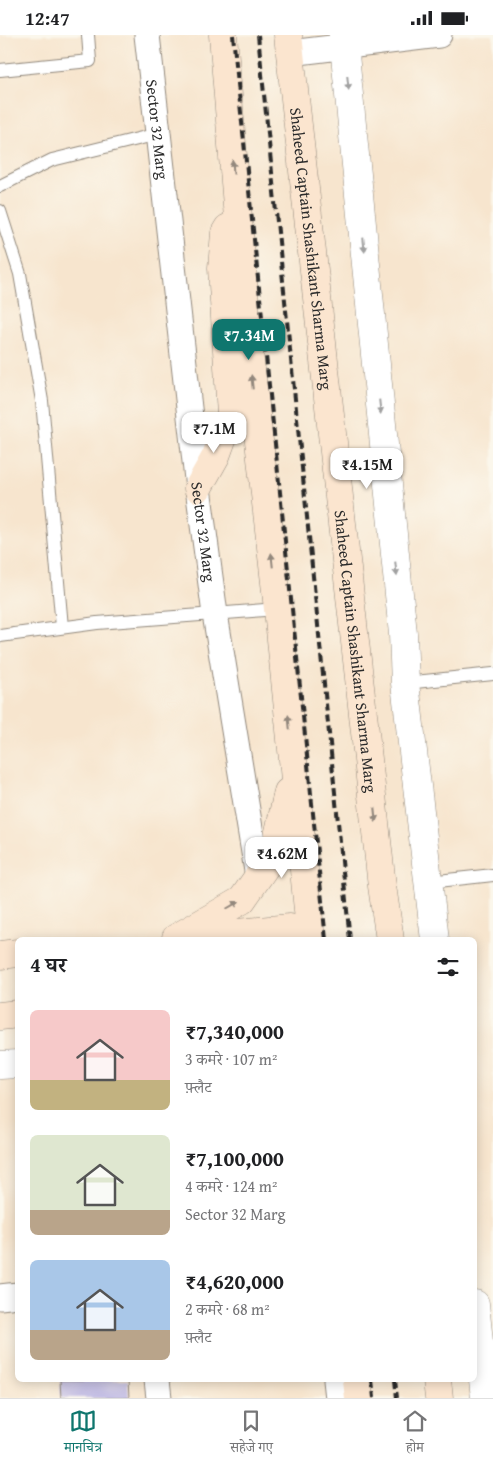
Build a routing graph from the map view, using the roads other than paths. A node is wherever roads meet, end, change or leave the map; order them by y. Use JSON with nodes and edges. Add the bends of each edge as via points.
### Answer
{"nodes":[{"id":1,"x":88,"y":35,"type":"edge"},
{"id":2,"x":147,"y":35,"type":"edge"},
{"id":3,"x":223,"y":35,"type":"edge"},
{"id":4,"x":439,"y":35,"type":"edge"},
{"id":5,"x":344,"y":41,"type":"edge"},
{"id":6,"x":289,"y":44,"type":"edge"},
{"id":7,"x":0,"y":70,"type":"edge"},
{"id":8,"x":158,"y":134,"type":"junction"},
{"id":9,"x":0,"y":186,"type":"edge"},
{"id":10,"x":236,"y":209,"type":"junction"},
{"id":11,"x":0,"y":211,"type":"edge"},
{"id":12,"x":198,"y":488,"type":"junction"},
{"id":13,"x":278,"y":609,"type":"junction"},
{"id":14,"x":215,"y":614,"type":"junction"},
{"id":15,"x":62,"y":627,"type":"junction"},
{"id":16,"x":0,"y":636,"type":"edge"},
{"id":17,"x":493,"y":674,"type":"edge"},
{"id":18,"x":405,"y":683,"type":"junction"},
{"id":19,"x":292,"y":756,"type":"junction"},
{"id":20,"x":493,"y":875,"type":"edge"},
{"id":21,"x":258,"y":877,"type":"junction"},
{"id":22,"x":429,"y":882,"type":"junction"},
{"id":23,"x":171,"y":937,"type":"edge"},
{"id":24,"x":188,"y":937,"type":"edge"},
{"id":25,"x":291,"y":937,"type":"edge"},
{"id":26,"x":311,"y":937,"type":"edge"},
{"id":27,"x":390,"y":937,"type":"edge"},
{"id":28,"x":435,"y":937,"type":"edge"},
{"id":29,"x":15,"y":953,"type":"edge"},
{"id":30,"x":0,"y":955,"type":"edge"},
{"id":31,"x":15,"y":1014,"type":"edge"},
{"id":32,"x":0,"y":1016,"type":"edge"},
{"id":33,"x":15,"y":1064,"type":"edge"},
{"id":34,"x":0,"y":1065,"type":"edge"},
{"id":35,"x":15,"y":1295,"type":"edge"},
{"id":36,"x":0,"y":1297,"type":"edge"},
{"id":37,"x":477,"y":1323,"type":"edge"},
{"id":38,"x":157,"y":1382,"type":"edge"},
{"id":39,"x":336,"y":1382,"type":"edge"},
{"id":40,"x":357,"y":1382,"type":"edge"},
{"id":41,"x":437,"y":1382,"type":"edge"},
{"id":42,"x":159,"y":1398,"type":"edge"},
{"id":43,"x":338,"y":1398,"type":"edge"},
{"id":44,"x":359,"y":1398,"type":"edge"},
{"id":45,"x":439,"y":1398,"type":"edge"},
{"id":46,"x":485,"y":1398,"type":"edge"}],
"edges":[{"from":1,"to":7,"type":"lane","via":[[90,61]]},
{"from":2,"to":8,"type":"street","name":"Sector 32 Marg"},
{"from":10,"to":3,"type":"main road","one_way":true},
{"from":4,"to":5,"type":"street"},
{"from":5,"to":6,"type":"street"},
{"from":5,"to":18,"type":"street","one_way":true,"via":[[403,634]]},
{"from":6,"to":27,"type":"main road","name":"Shaheed Captain Shashikant Sharma Marg","one_way":true},
{"from":8,"to":9,"type":"lane","via":[[52,160]]},
{"from":8,"to":12,"type":"street","name":"Sector 32 Marg"},
{"from":10,"to":12,"type":"main road","via":[[225,233],[222,268],[230,415],[216,456]]},
{"from":13,"to":10,"type":"main road","one_way":true},
{"from":11,"to":15,"type":"lane","via":[[20,274],[42,401]]},
{"from":12,"to":14,"type":"street","name":"Sector 32 Marg"},
{"from":13,"to":14,"type":"lane"},
{"from":19,"to":13,"type":"main road","one_way":true},
{"from":14,"to":15,"type":"lane"},
{"from":14,"to":21,"type":"street","name":"Sector 32 Marg"},
{"from":15,"to":16,"type":"lane"},
{"from":17,"to":18,"type":"lane"},
{"from":18,"to":22,"type":"street"},
{"from":19,"to":21,"type":"main road","via":[[288,794],[274,853]]},
{"from":19,"to":26,"type":"main road"},
{"from":20,"to":22,"type":"lane"},
{"from":23,"to":21,"type":"main road","one_way":true,"via":[[242,900]]},
{"from":22,"to":28,"type":"street"},
{"from":24,"to":25,"type":"main road","via":[[290,927]]},
{"from":29,"to":30,"type":"main road"},
{"from":31,"to":32,"type":"main road"},
{"from":33,"to":34,"type":"street"},
{"from":35,"to":36,"type":"street"},
{"from":37,"to":46,"type":"street"},
{"from":38,"to":42,"type":"street"},
{"from":39,"to":43,"type":"street"},
{"from":40,"to":44,"type":"main road"},
{"from":41,"to":45,"type":"main road"}]}
